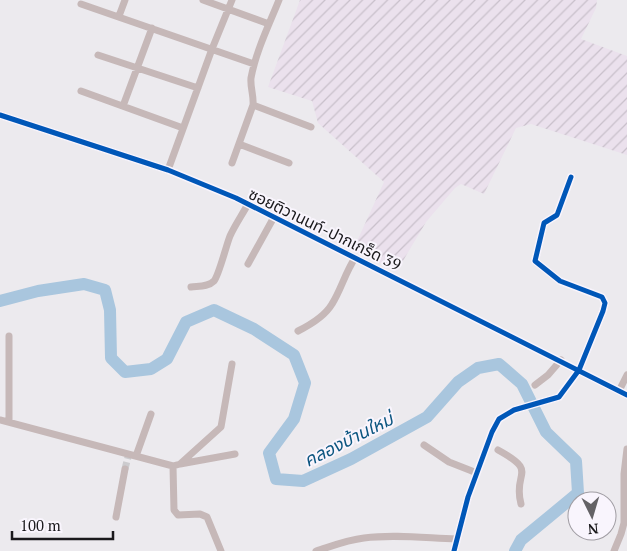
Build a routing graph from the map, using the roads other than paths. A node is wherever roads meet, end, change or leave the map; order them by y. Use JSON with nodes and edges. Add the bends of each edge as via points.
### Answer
{"nodes":[{"id":1,"x":125,"y":0,"type":"edge"},
{"id":2,"x":203,"y":0,"type":"edge"},
{"id":3,"x":232,"y":0,"type":"edge"},
{"id":4,"x":279,"y":0,"type":"edge"},
{"id":5,"x":81,"y":4,"type":"dead end"},
{"id":6,"x":228,"y":9,"type":"junction"},
{"id":7,"x":119,"y":16,"type":"junction"},
{"id":8,"x":269,"y":24,"type":"junction"},
{"id":9,"x":152,"y":28,"type":"junction"},
{"id":10,"x":212,"y":49,"type":"junction"},
{"id":11,"x":98,"y":55,"type":"dead end"},
{"id":12,"x":254,"y":64,"type":"junction"},
{"id":13,"x":137,"y":68,"type":"junction"},
{"id":14,"x":198,"y":88,"type":"junction"},
{"id":15,"x":81,"y":91,"type":"dead end"},
{"id":16,"x":253,"y":105,"type":"junction"},
{"id":17,"x":123,"y":106,"type":"junction"},
{"id":18,"x":0,"y":115,"type":"edge"},
{"id":19,"x":311,"y":127,"type":"dead end"},
{"id":20,"x":184,"y":128,"type":"junction"},
{"id":21,"x":239,"y":144,"type":"junction"},
{"id":22,"x":232,"y":163,"type":"dead end"},
{"id":23,"x":289,"y":163,"type":"dead end"},
{"id":24,"x":168,"y":170,"type":"junction"},
{"id":25,"x":571,"y":177,"type":"dead end"},
{"id":26,"x":248,"y":204,"type":"junction"},
{"id":27,"x":274,"y":217,"type":"junction"},
{"id":28,"x":355,"y":258,"type":"junction"},
{"id":29,"x":248,"y":264,"type":"dead end"},
{"id":30,"x":191,"y":287,"type":"dead end"},
{"id":31,"x":298,"y":331,"type":"dead end"},
{"id":32,"x":10,"y":336,"type":"dead end"},
{"id":33,"x":561,"y":360,"type":"junction"},
{"id":34,"x":232,"y":364,"type":"dead end"},
{"id":35,"x":579,"y":370,"type":"junction"},
{"id":36,"x":627,"y":375,"type":"edge"},
{"id":37,"x":535,"y":385,"type":"dead end"},
{"id":38,"x":619,"y":391,"type":"junction"},
{"id":39,"x":627,"y":395,"type":"edge"},
{"id":40,"x":151,"y":414,"type":"dead end"},
{"id":41,"x":0,"y":420,"type":"edge"},
{"id":42,"x":9,"y":422,"type":"junction"},
{"id":43,"x":427,"y":447,"type":"dead end"},
{"id":44,"x":492,"y":448,"type":"junction"},
{"id":45,"x":627,"y":449,"type":"edge"},
{"id":46,"x":235,"y":454,"type":"dead end"},
{"id":47,"x":131,"y":456,"type":"junction"},
{"id":48,"x":176,"y":465,"type":"junction"},
{"id":49,"x":125,"y":470,"type":"tunnel mouth"},
{"id":50,"x":477,"y":473,"type":"junction"},
{"id":51,"x":521,"y":504,"type":"dead end"},
{"id":52,"x":116,"y":517,"type":"dead end"},
{"id":53,"x":456,"y":539,"type":"junction"},
{"id":54,"x":221,"y":551,"type":"edge"},
{"id":55,"x":316,"y":551,"type":"edge"},
{"id":56,"x":454,"y":551,"type":"edge"},
{"id":57,"x":614,"y":551,"type":"edge"}],
"edges":[{"from":1,"to":7,"type":"street"},
{"from":2,"to":6,"type":"street"},
{"from":3,"to":6,"type":"street"},
{"from":4,"to":8,"type":"street"},
{"from":5,"to":7,"type":"street"},
{"from":6,"to":8,"type":"street"},
{"from":6,"to":10,"type":"street"},
{"from":7,"to":9,"type":"street"},
{"from":8,"to":12,"type":"street"},
{"from":9,"to":10,"type":"street"},
{"from":9,"to":13,"type":"street"},
{"from":10,"to":12,"type":"street"},
{"from":10,"to":14,"type":"street"},
{"from":11,"to":13,"type":"street"},
{"from":12,"to":16,"type":"street","via":[[251,81]]},
{"from":13,"to":14,"type":"street"},
{"from":13,"to":17,"type":"street"},
{"from":14,"to":20,"type":"street"},
{"from":15,"to":17,"type":"street"},
{"from":16,"to":19,"type":"street"},
{"from":16,"to":21,"type":"street"},
{"from":17,"to":20,"type":"street"},
{"from":18,"to":24,"type":"street","name":"ซอยติวานนท์-ปากเกร็ด 39"},
{"from":20,"to":24,"type":"street"},
{"from":21,"to":22,"type":"street"},
{"from":21,"to":23,"type":"street"},
{"from":24,"to":26,"type":"street","name":"ซอยติวานนท์-ปากเกร็ด 39"},
{"from":25,"to":35,"type":"street","via":[[557,215],[544,223],[534,259],[560,281],[602,297],[605,303]]},
{"from":26,"to":27,"type":"street","name":"ซอยติวานนท์-ปากเกร็ด 39"},
{"from":26,"to":30,"type":"street","via":[[231,235],[218,275],[208,285]]},
{"from":27,"to":28,"type":"street","name":"ซอยติวานนท์-ปากเกร็ด 39"},
{"from":27,"to":29,"type":"street"},
{"from":28,"to":31,"type":"street","via":[[332,305]]},
{"from":28,"to":33,"type":"street","name":"ซอยติวานนท์-ปากเกร็ด 39"},
{"from":32,"to":42,"type":"street"},
{"from":33,"to":35,"type":"street","name":"ซอยติวานนท์-ปากเกร็ด 39"},
{"from":33,"to":37,"type":"street"},
{"from":34,"to":48,"type":"street","via":[[221,427]]},
{"from":35,"to":38,"type":"street","name":"ซอยติวานนท์-ปากเกร็ด 39"},
{"from":35,"to":44,"type":"street","via":[[559,397],[514,410],[499,419]]},
{"from":36,"to":38,"type":"street"},
{"from":38,"to":39,"type":"street","name":"ซอยติวานนท์-ปากเกร็ด 39"},
{"from":40,"to":47,"type":"street"},
{"from":41,"to":42,"type":"street"},
{"from":42,"to":47,"type":"street"},
{"from":43,"to":50,"type":"street","via":[[448,462]]},
{"from":44,"to":50,"type":"street"},
{"from":44,"to":51,"type":"street","via":[[515,460],[522,469],[518,489]]},
{"from":45,"to":57,"type":"street","via":[[624,524]]},
{"from":46,"to":48,"type":"street"},
{"from":47,"to":48,"type":"street"},
{"from":48,"to":54,"type":"street","via":[[174,510],[178,515],[207,516]]},
{"from":49,"to":52,"type":"street"},
{"from":50,"to":53,"type":"street"},
{"from":53,"to":55,"type":"street","via":[[365,538]]},
{"from":53,"to":56,"type":"street"}]}
